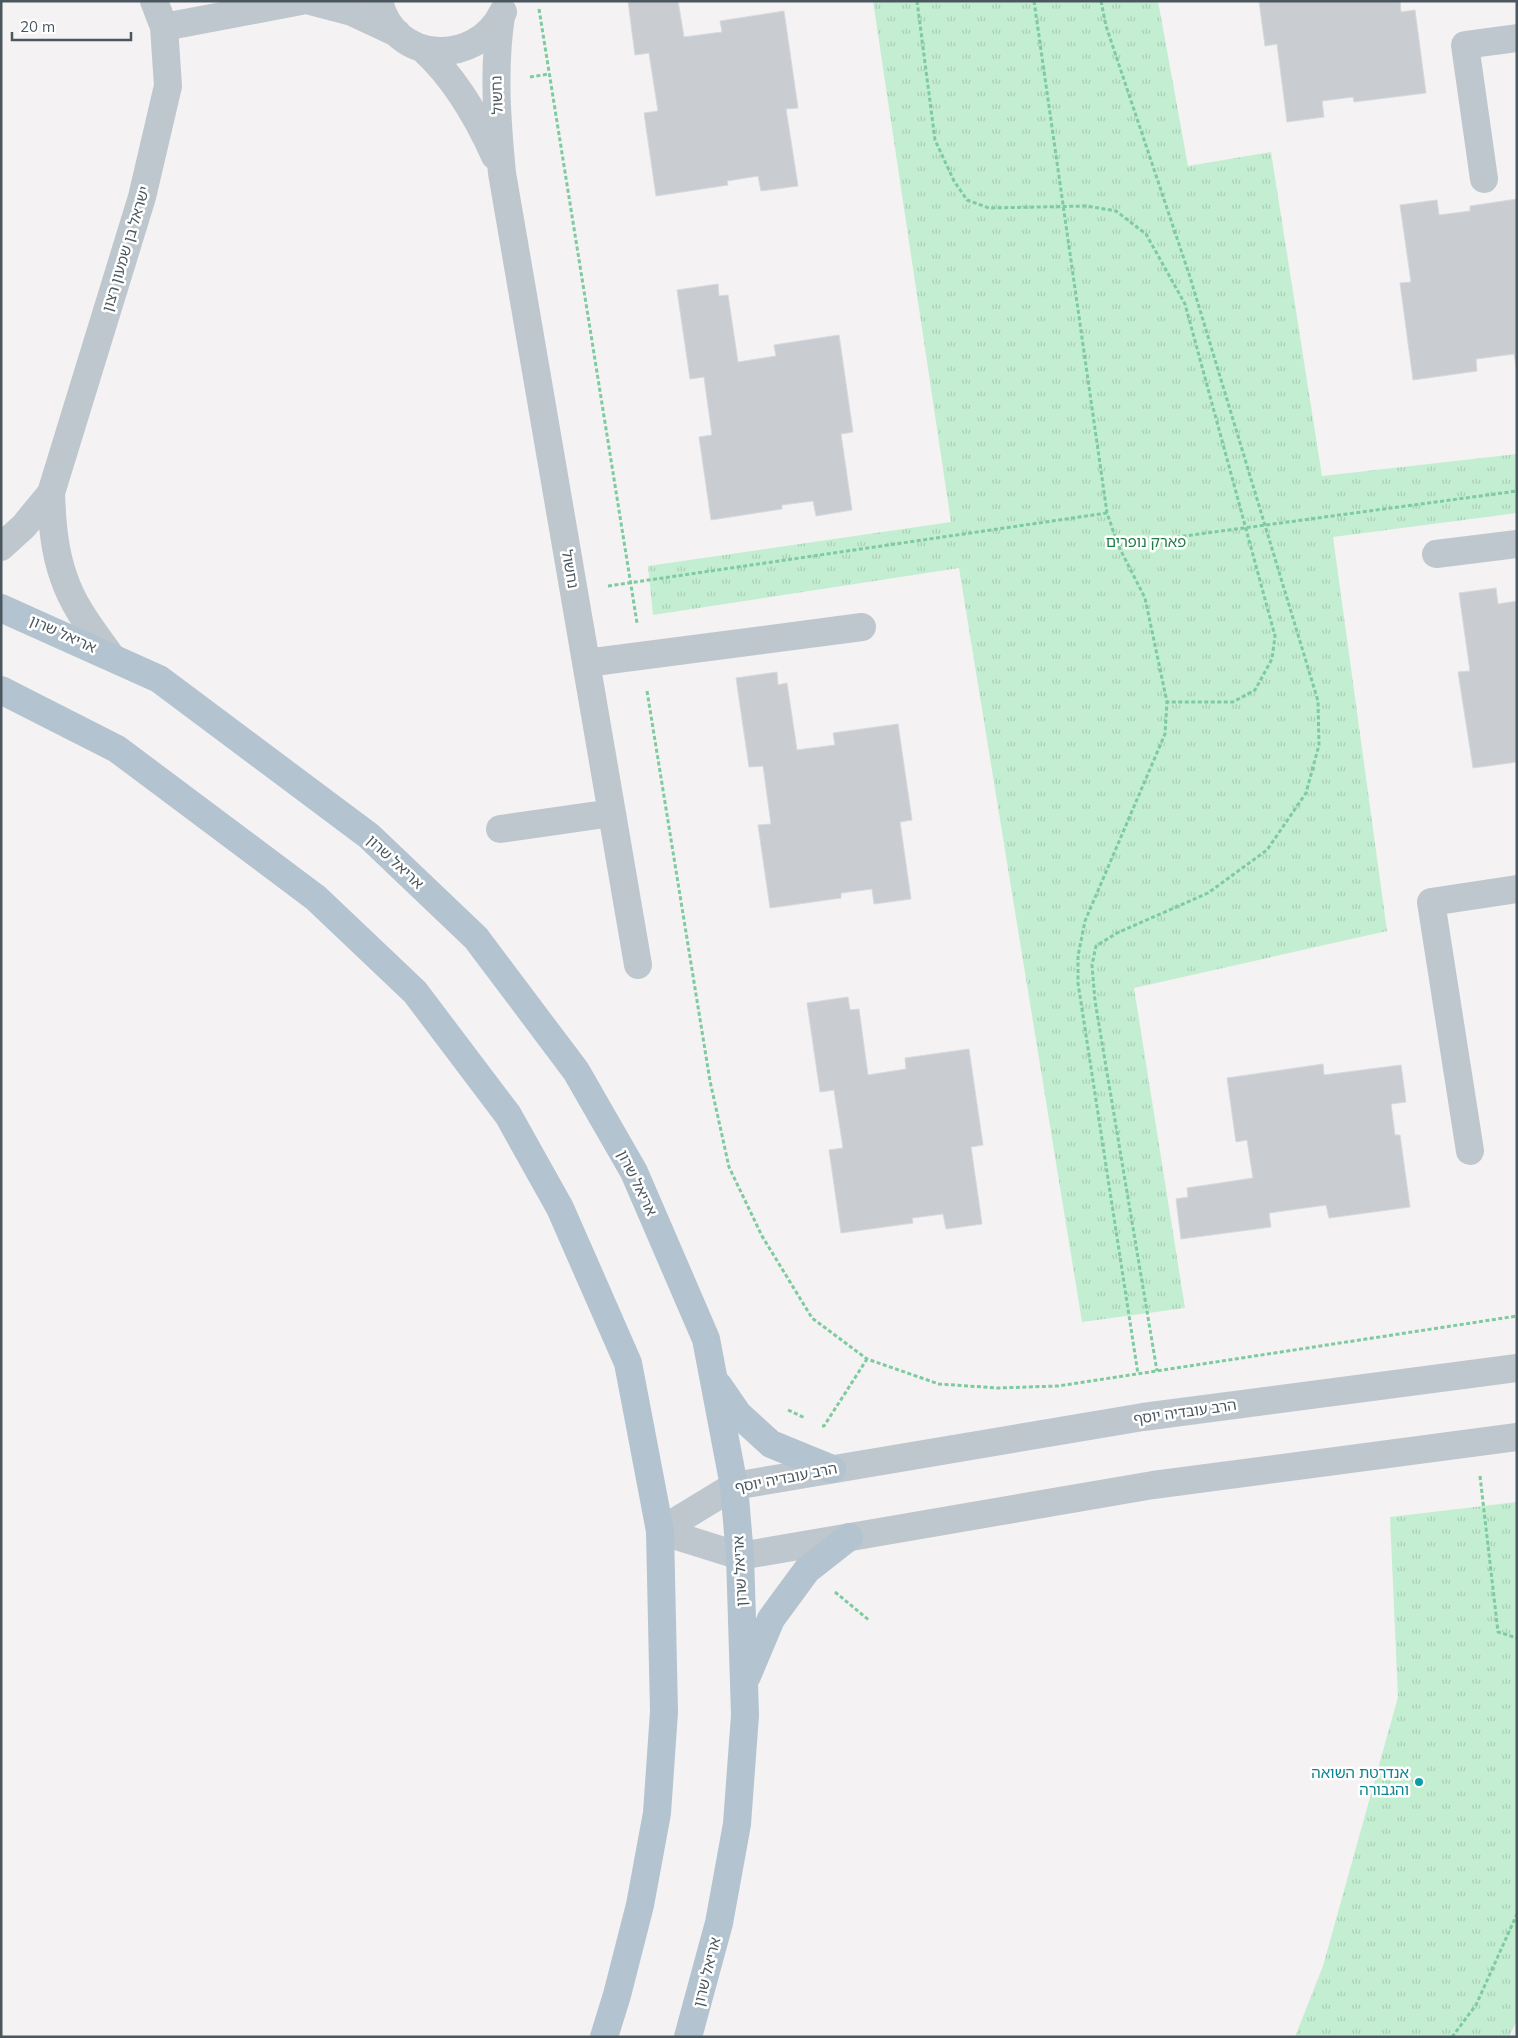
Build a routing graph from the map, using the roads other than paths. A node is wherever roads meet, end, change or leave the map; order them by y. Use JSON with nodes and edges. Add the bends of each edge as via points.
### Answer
{"nodes":[{"id":1,"x":154,"y":1,"type":"edge"},
{"id":2,"x":301,"y":1,"type":"edge"},
{"id":3,"x":310,"y":1,"type":"edge"},
{"id":4,"x":379,"y":1,"type":"edge"},
{"id":5,"x":504,"y":8,"type":"edge"},
{"id":6,"x":164,"y":28,"type":"junction"},
{"id":7,"x":397,"y":33,"type":"junction"},
{"id":8,"x":1517,"y":38,"type":"edge"},
{"id":9,"x":423,"y":49,"type":"junction"},
{"id":10,"x":502,"y":173,"type":"junction"},
{"id":11,"x":1484,"y":179,"type":"dead end"},
{"id":12,"x":51,"y":493,"type":"junction"},
{"id":13,"x":1517,"y":544,"type":"edge"},
{"id":14,"x":1,"y":548,"type":"edge"},
{"id":15,"x":1436,"y":554,"type":"dead end"},
{"id":16,"x":1,"y":608,"type":"edge"},
{"id":17,"x":862,"y":626,"type":"dead end"},
{"id":18,"x":110,"y":655,"type":"junction"},
{"id":19,"x":586,"y":663,"type":"junction"},
{"id":20,"x":1,"y":690,"type":"edge"},
{"id":21,"x":612,"y":813,"type":"junction"},
{"id":22,"x":500,"y":829,"type":"dead end"},
{"id":23,"x":1517,"y":889,"type":"edge"},
{"id":24,"x":638,"y":965,"type":"dead end"},
{"id":25,"x":1470,"y":1151,"type":"dead end"},
{"id":26,"x":1517,"y":1368,"type":"edge"},
{"id":27,"x":713,"y":1378,"type":"junction"},
{"id":28,"x":1517,"y":1437,"type":"edge"},
{"id":29,"x":832,"y":1469,"type":"junction"},
{"id":30,"x":734,"y":1486,"type":"junction"},
{"id":31,"x":660,"y":1531,"type":"junction"},
{"id":32,"x":849,"y":1537,"type":"junction"},
{"id":33,"x":740,"y":1556,"type":"junction"},
{"id":34,"x":744,"y":1684,"type":"junction"},
{"id":35,"x":604,"y":2037,"type":"edge"},
{"id":36,"x":688,"y":2037,"type":"edge"}],
"edges":[{"from":1,"to":6,"type":"street","name":"ישראל בן שמעון רצון"},
{"from":2,"to":6,"type":"street"},
{"from":3,"to":7,"type":"street","via":[[352,12]]},
{"from":4,"to":7,"type":"street","via":[[384,16]]},
{"from":5,"to":9,"type":"street","via":[[490,32],[472,45],[453,51]]},
{"from":5,"to":10,"type":"street","name":"נחשול","via":[[497,39],[496,82]]},
{"from":6,"to":12,"type":"street","name":"ישראל בן שמעון רצון","via":[[168,86],[142,197]]},
{"from":7,"to":9,"type":"street"},
{"from":8,"to":11,"type":"street","via":[[1465,44]]},
{"from":9,"to":10,"type":"street","name":"נחשול","via":[[444,70],[470,106]]},
{"from":10,"to":19,"type":"street","name":"נחשול"},
{"from":12,"to":14,"type":"street","name":"ישראל בן שמעון רצון"},
{"from":12,"to":18,"type":"street","name":"ישראל בן שמעון רצון","via":[[52,526],[64,578],[85,620]]},
{"from":13,"to":15,"type":"street"},
{"from":16,"to":18,"type":"main road","name":"אריאל שרון"},
{"from":17,"to":19,"type":"street"},
{"from":18,"to":27,"type":"main road","name":"אריאל שרון","via":[[160,679],[369,836],[476,938],[576,1070],[634,1172],[706,1340]]},
{"from":19,"to":21,"type":"street","name":"נחשול"},
{"from":20,"to":31,"type":"main road","via":[[117,749],[316,898],[415,992],[508,1115],[560,1208],[628,1363]]},
{"from":21,"to":22,"type":"street"},
{"from":21,"to":24,"type":"street","name":"נחשול"},
{"from":23,"to":25,"type":"street","via":[[1431,902]]},
{"from":26,"to":29,"type":"street","name":"הרב עובדיה יוסף","via":[[1143,1417]]},
{"from":27,"to":29,"type":"main road","via":[[738,1414],[771,1444]]},
{"from":27,"to":30,"type":"main road","name":"אריאל שרון"},
{"from":28,"to":32,"type":"street","via":[[1153,1485]]},
{"from":29,"to":30,"type":"street","name":"הרב עובדיה יוסף"},
{"from":30,"to":31,"type":"street","name":"הרב עובדיה יוסף"},
{"from":30,"to":33,"type":"main road","name":"אריאל שרון"},
{"from":31,"to":33,"type":"street"},
{"from":31,"to":35,"type":"main road","via":[[664,1712],[657,1813],[640,1905]]},
{"from":32,"to":33,"type":"street"},
{"from":32,"to":34,"type":"main road","via":[[807,1570],[771,1619]]},
{"from":33,"to":34,"type":"main road","name":"אריאל שרון"},
{"from":34,"to":36,"type":"main road","name":"אריאל שרון","via":[[745,1715],[737,1824],[719,1923]]}]}
